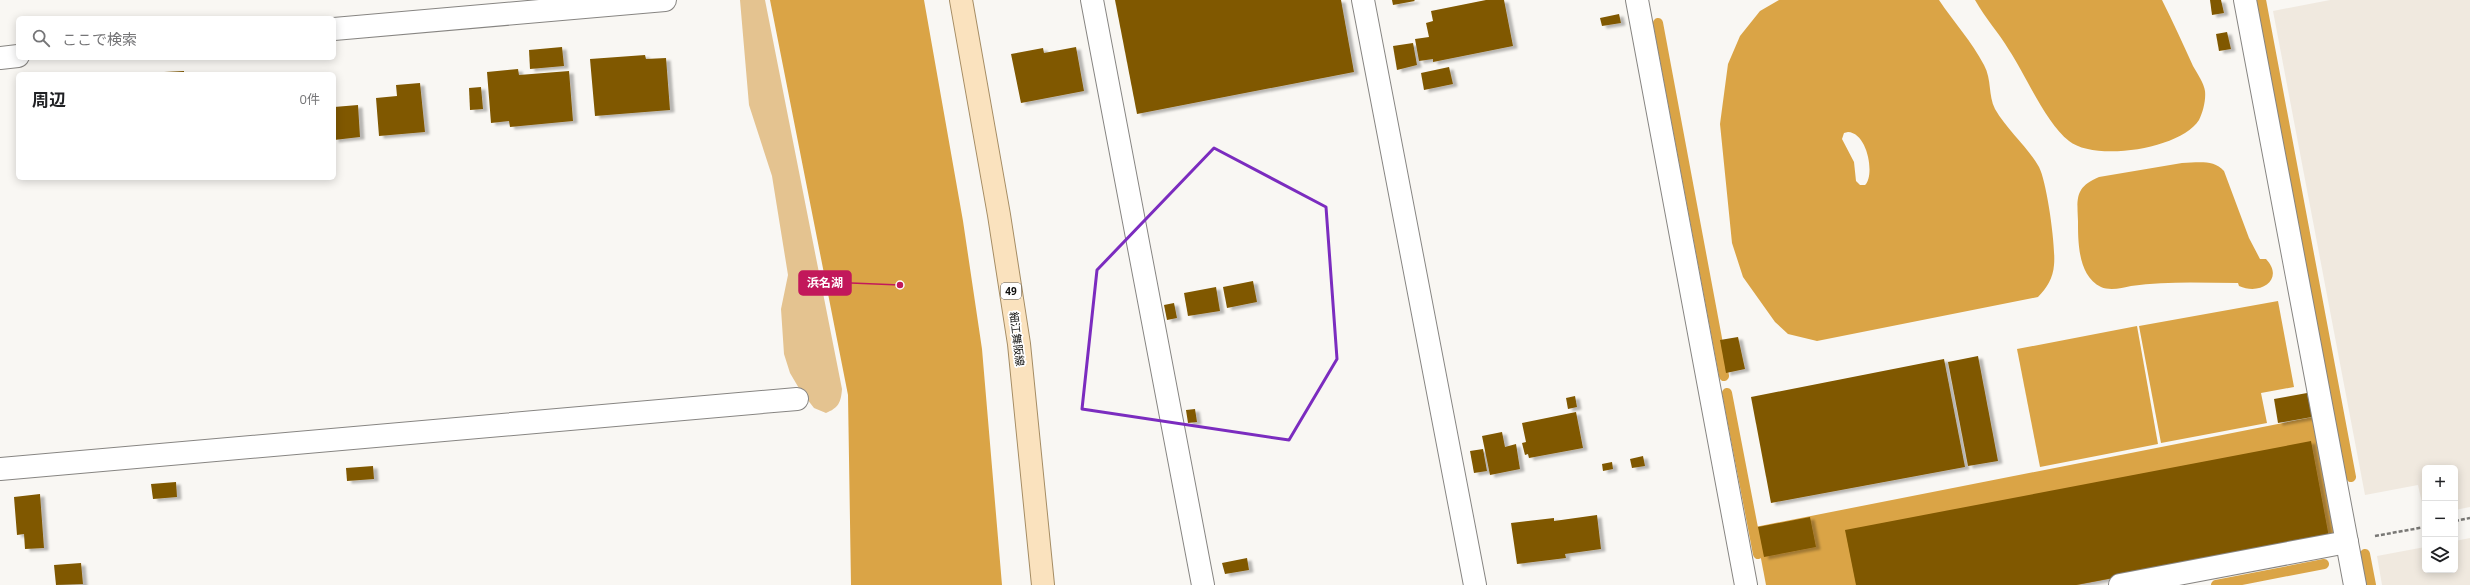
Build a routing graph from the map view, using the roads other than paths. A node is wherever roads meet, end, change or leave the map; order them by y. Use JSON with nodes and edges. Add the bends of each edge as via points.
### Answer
{"nodes":[{"id":1,"x":665,"y":0,"type":"edge"},
{"id":2,"x":961,"y":0,"type":"edge"},
{"id":3,"x":1092,"y":0,"type":"edge"},
{"id":4,"x":1363,"y":0,"type":"edge"},
{"id":5,"x":1637,"y":0,"type":"edge"},
{"id":6,"x":2245,"y":0,"type":"edge"},
{"id":7,"x":336,"y":29,"type":"edge"},
{"id":8,"x":16,"y":56,"type":"edge"},
{"id":9,"x":0,"y":58,"type":"edge"},
{"id":10,"x":797,"y":399,"type":"dead end"},
{"id":11,"x":0,"y":469,"type":"edge"},
{"id":12,"x":2347,"y":542,"type":"junction"},
{"id":13,"x":1043,"y":585,"type":"edge"},
{"id":14,"x":1203,"y":585,"type":"edge"},
{"id":15,"x":1475,"y":585,"type":"edge"},
{"id":16,"x":1746,"y":585,"type":"edge"},
{"id":17,"x":2120,"y":585,"type":"edge"},
{"id":18,"x":2356,"y":585,"type":"edge"}],
"edges":[{"from":1,"to":7,"type":"street"},
{"from":2,"to":13,"type":"main road","name":"細江舞阪線","number":"49","via":[[1019,344]]},
{"from":3,"to":14,"type":"street"},
{"from":4,"to":15,"type":"street"},
{"from":5,"to":16,"type":"street"},
{"from":6,"to":12,"type":"street"},
{"from":8,"to":9,"type":"street"},
{"from":10,"to":11,"type":"street"},
{"from":12,"to":17,"type":"street"},
{"from":12,"to":18,"type":"street"}]}
